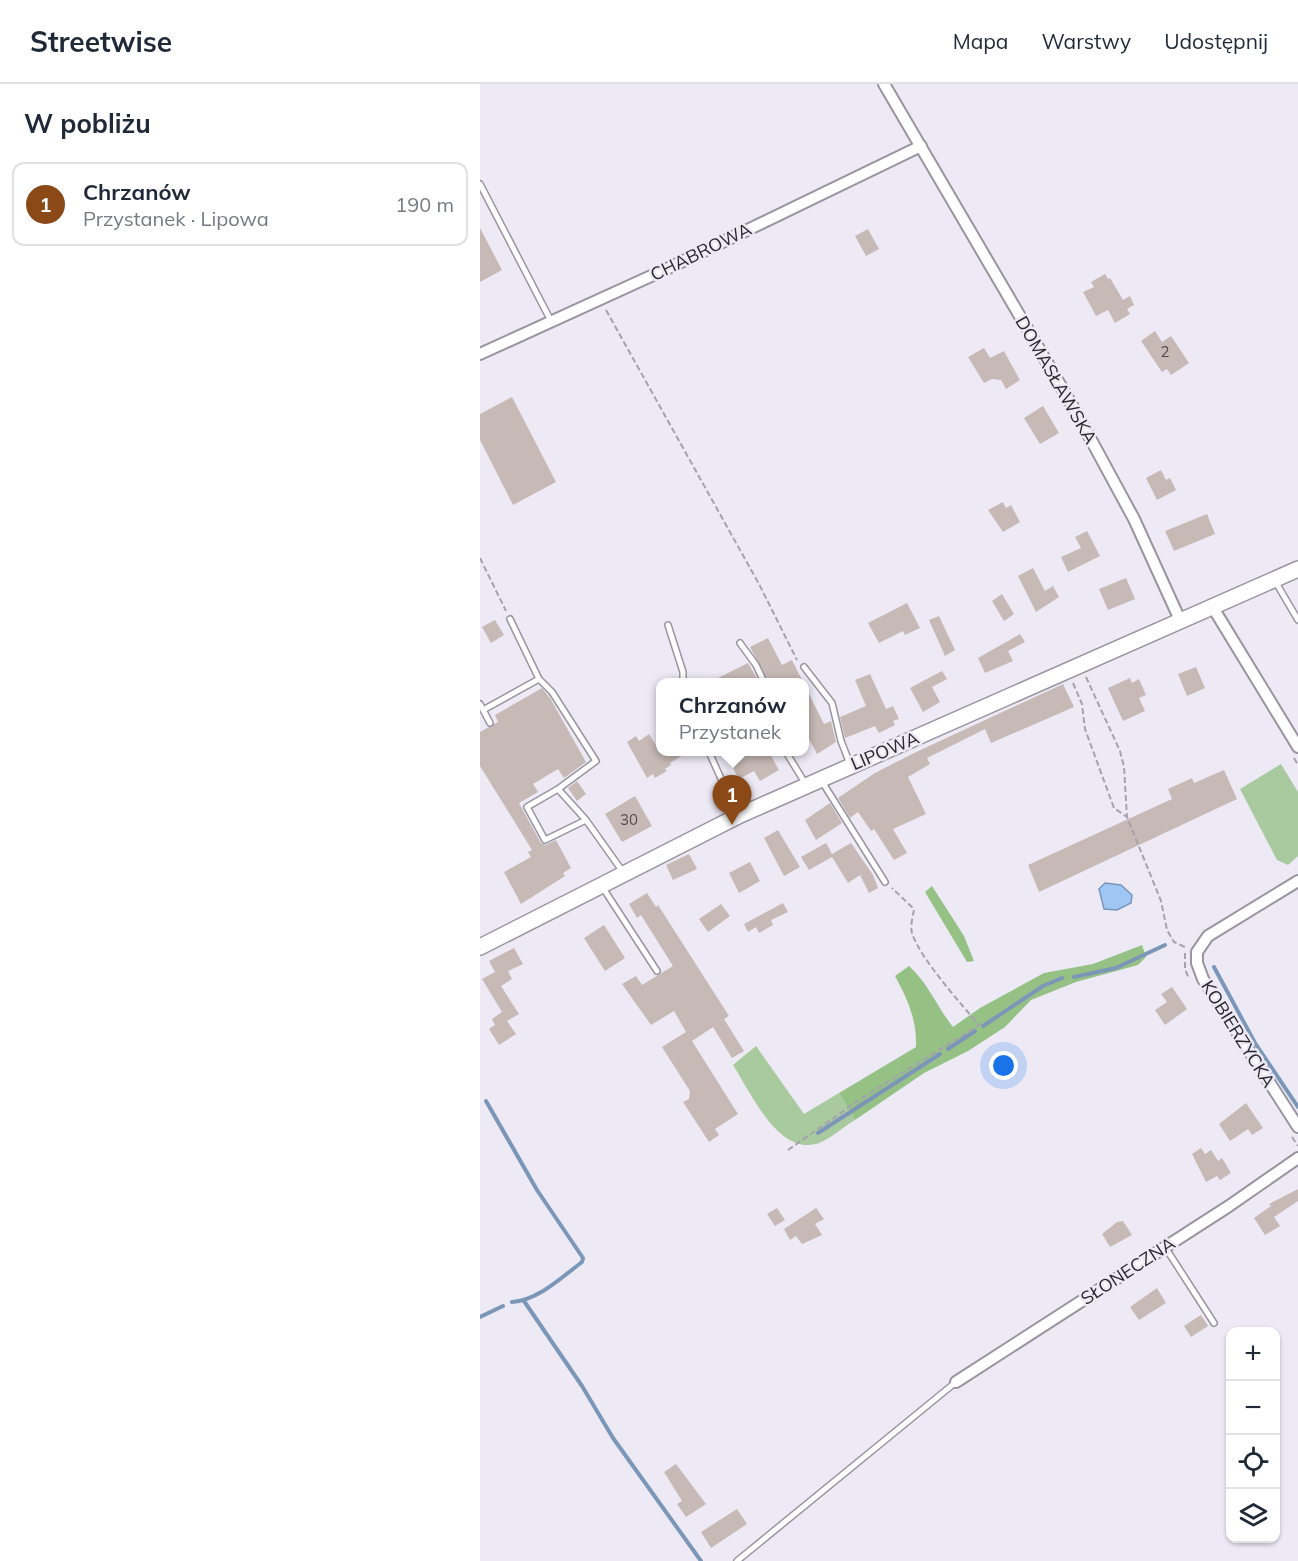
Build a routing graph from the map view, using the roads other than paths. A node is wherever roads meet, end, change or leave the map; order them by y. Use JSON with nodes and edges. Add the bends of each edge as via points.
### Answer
{"nodes":[{"id":1,"x":884,"y":84,"type":"edge"},
{"id":2,"x":921,"y":146,"type":"junction"},
{"id":3,"x":480,"y":184,"type":"edge"},
{"id":4,"x":552,"y":322,"type":"junction"},
{"id":5,"x":480,"y":354,"type":"edge"},
{"id":6,"x":1298,"y":569,"type":"edge"},
{"id":7,"x":1274,"y":579,"type":"junction"},
{"id":8,"x":1212,"y":606,"type":"junction"},
{"id":9,"x":510,"y":619,"type":"road end"},
{"id":10,"x":1180,"y":620,"type":"junction"},
{"id":11,"x":1298,"y":620,"type":"edge"},
{"id":12,"x":668,"y":625,"type":"dead end"},
{"id":13,"x":740,"y":643,"type":"dead end"},
{"id":14,"x":804,"y":667,"type":"road end"},
{"id":15,"x":683,"y":678,"type":"edge"},
{"id":16,"x":762,"y":678,"type":"edge"},
{"id":17,"x":539,"y":679,"type":"junction"},
{"id":18,"x":482,"y":707,"type":"edge"},
{"id":19,"x":490,"y":723,"type":"dead end"},
{"id":20,"x":1298,"y":747,"type":"edge"},
{"id":21,"x":711,"y":756,"type":"edge"},
{"id":22,"x":788,"y":756,"type":"edge"},
{"id":23,"x":851,"y":765,"type":"junction"},
{"id":24,"x":820,"y":778,"type":"junction"},
{"id":25,"x":806,"y":785,"type":"junction"},
{"id":26,"x":558,"y":789,"type":"junction"},
{"id":27,"x":738,"y":816,"type":"junction"},
{"id":28,"x":586,"y":820,"type":"junction"},
{"id":29,"x":624,"y":872,"type":"junction"},
{"id":30,"x":1298,"y":881,"type":"edge"},
{"id":31,"x":885,"y":882,"type":"road end"},
{"id":32,"x":601,"y":884,"type":"junction"},
{"id":33,"x":480,"y":947,"type":"edge"},
{"id":34,"x":657,"y":971,"type":"dead end"},
{"id":35,"x":1298,"y":1127,"type":"edge"},
{"id":36,"x":1298,"y":1158,"type":"edge"},
{"id":37,"x":1165,"y":1247,"type":"junction"},
{"id":38,"x":1214,"y":1323,"type":"dead end"},
{"id":39,"x":956,"y":1382,"type":"joint"},
{"id":40,"x":737,"y":1561,"type":"edge"}],
"edges":[{"from":1,"to":2,"type":"street","name":"DOMASŁAWSKA"},
{"from":2,"to":4,"type":"street","name":"CHABROWA"},
{"from":2,"to":10,"type":"street","name":"DOMASŁAWSKA","via":[[1076,412],[1134,519]]},
{"from":3,"to":4,"type":"lane"},
{"from":4,"to":5,"type":"street","name":"CHABROWA"},
{"from":6,"to":7,"type":"street","name":"LIPOWA"},
{"from":7,"to":8,"type":"street","name":"LIPOWA"},
{"from":7,"to":11,"type":"lane"},
{"from":8,"to":10,"type":"street","name":"LIPOWA"},
{"from":8,"to":20,"type":"street"},
{"from":9,"to":17,"type":"lane"},
{"from":10,"to":23,"type":"street","name":"LIPOWA"},
{"from":12,"to":15,"type":"lane"},
{"from":13,"to":16,"type":"lane"},
{"from":14,"to":23,"type":"lane","via":[[832,703]]},
{"from":17,"to":18,"type":"lane"},
{"from":17,"to":26,"type":"lane","via":[[552,692],[596,761]]},
{"from":18,"to":19,"type":"lane"},
{"from":21,"to":27,"type":"lane"},
{"from":22,"to":25,"type":"lane"},
{"from":23,"to":24,"type":"street","name":"LIPOWA"},
{"from":24,"to":25,"type":"street","name":"LIPOWA"},
{"from":24,"to":31,"type":"lane"},
{"from":25,"to":27,"type":"street","name":"LIPOWA"},
{"from":26,"to":28,"type":"lane"},
{"from":26,"to":28,"type":"lane","via":[[528,807],[545,840]]},
{"from":27,"to":29,"type":"street","name":"LIPOWA"},
{"from":28,"to":29,"type":"lane"},
{"from":29,"to":32,"type":"street","name":"LIPOWA"},
{"from":30,"to":35,"type":"street","name":"KOBIERZYCKA","via":[[1208,936],[1198,949],[1197,963],[1203,979]]},
{"from":32,"to":33,"type":"street","name":"LIPOWA"},
{"from":32,"to":34,"type":"lane"},
{"from":36,"to":37,"type":"street","name":"SŁONECZNA"},
{"from":37,"to":38,"type":"lane"},
{"from":37,"to":39,"type":"street","name":"SŁONECZNA"},
{"from":39,"to":40,"type":"lane"}]}
